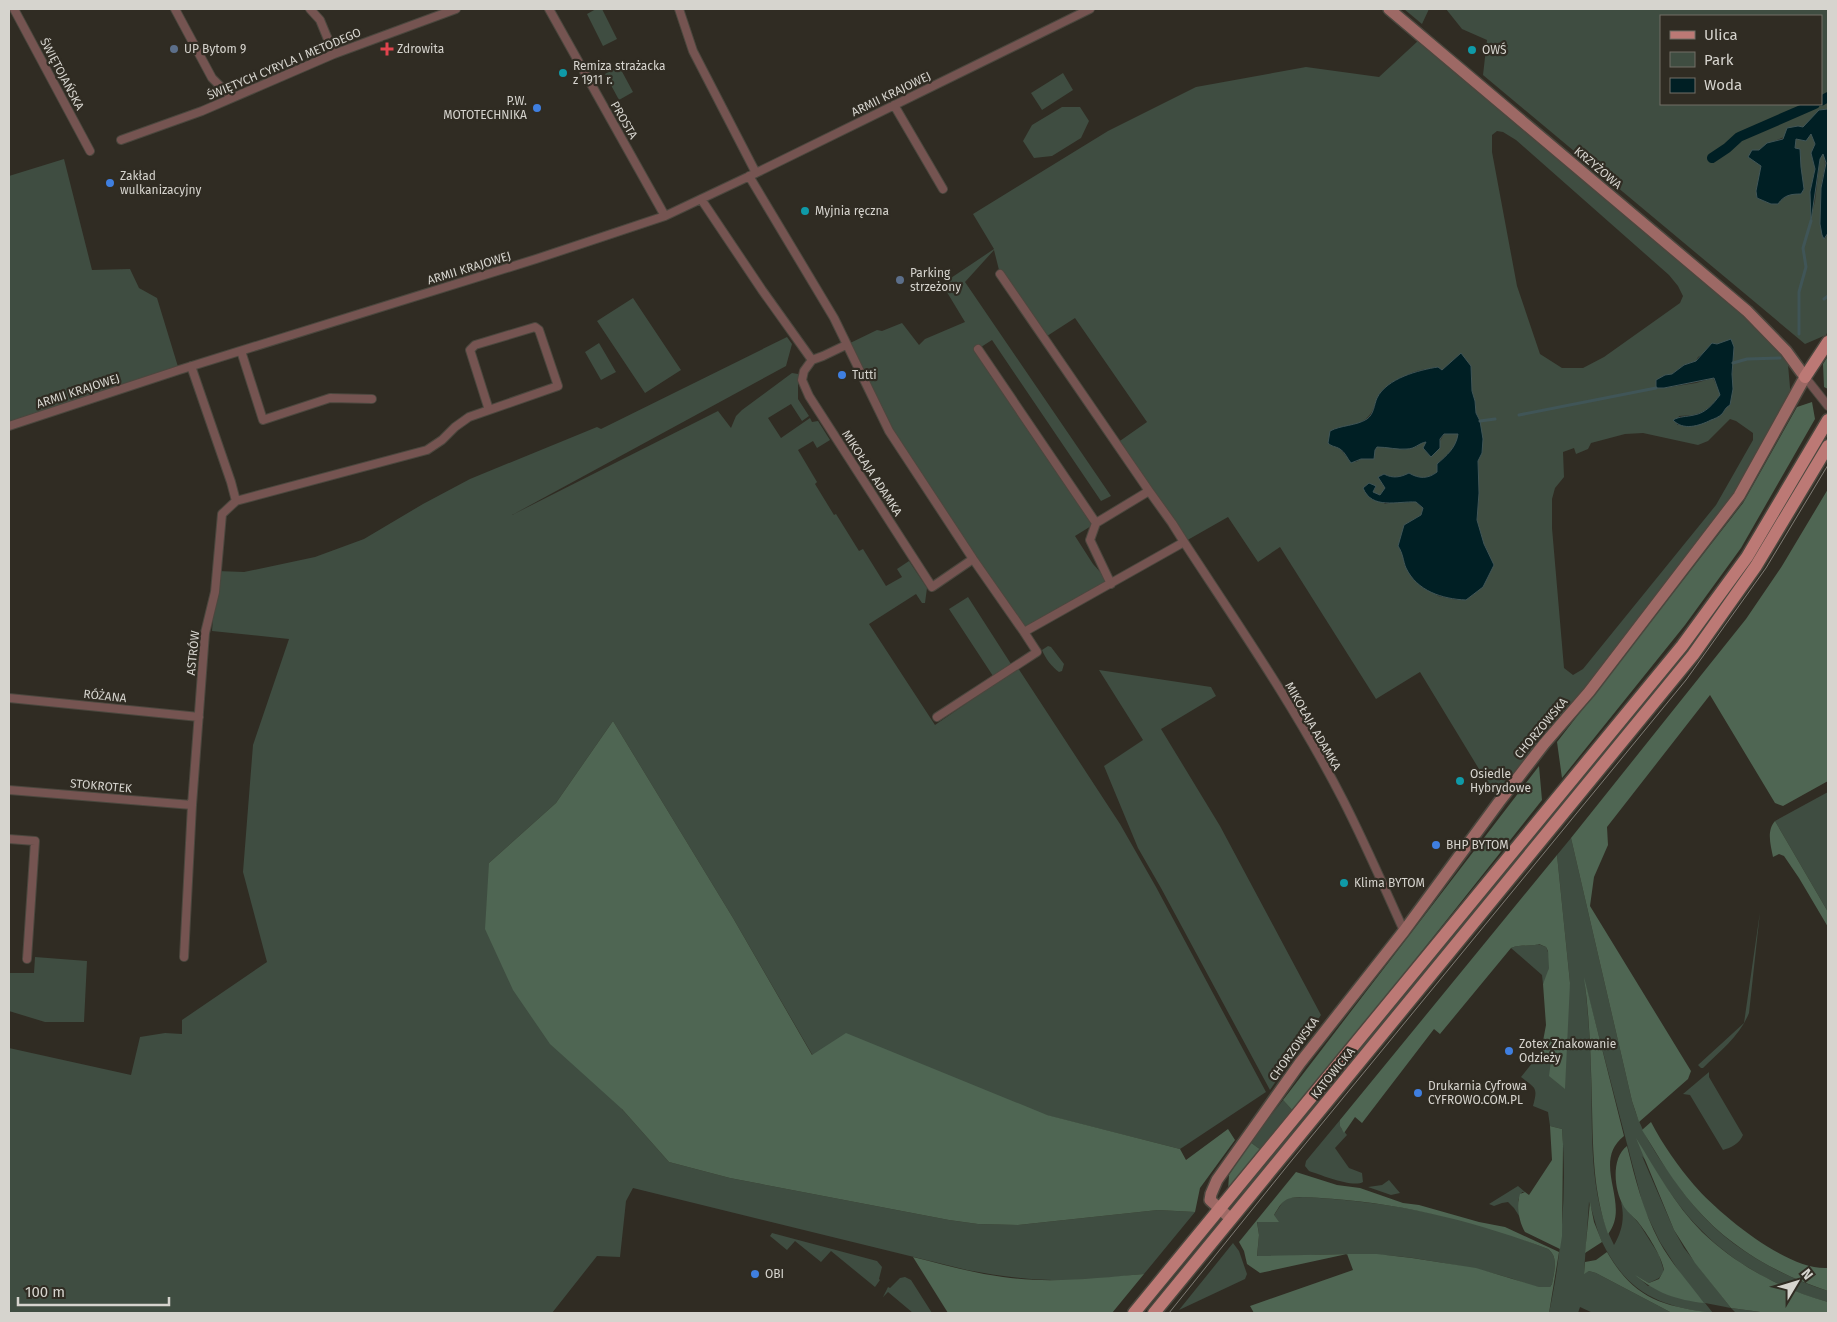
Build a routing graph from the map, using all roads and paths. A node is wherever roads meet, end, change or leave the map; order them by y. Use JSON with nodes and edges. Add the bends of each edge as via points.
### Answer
{"nodes":[{"id":1,"x":14,"y":9,"type":"edge"},
{"id":2,"x":175,"y":9,"type":"edge"},
{"id":3,"x":310,"y":9,"type":"edge"},
{"id":4,"x":456,"y":9,"type":"edge"},
{"id":5,"x":549,"y":9,"type":"edge"},
{"id":6,"x":679,"y":9,"type":"edge"},
{"id":7,"x":1090,"y":9,"type":"edge"},
{"id":8,"x":1389,"y":9,"type":"edge"},
{"id":9,"x":1072,"y":12,"type":"edge"},
{"id":10,"x":334,"y":54,"type":"junction"},
{"id":11,"x":232,"y":98,"type":"junction"},
{"id":12,"x":894,"y":105,"type":"junction"},
{"id":13,"x":121,"y":140,"type":"dead end"},
{"id":14,"x":90,"y":151,"type":"dead end"},
{"id":15,"x":753,"y":175,"type":"junction"},
{"id":16,"x":943,"y":189,"type":"dead end"},
{"id":17,"x":701,"y":199,"type":"junction"},
{"id":18,"x":665,"y":216,"type":"junction"},
{"id":19,"x":1000,"y":274,"type":"dead end"},
{"id":20,"x":1828,"y":342,"type":"edge"},
{"id":21,"x":846,"y":345,"type":"junction"},
{"id":22,"x":978,"y":349,"type":"dead end"},
{"id":23,"x":241,"y":351,"type":"junction"},
{"id":24,"x":812,"y":360,"type":"junction"},
{"id":25,"x":191,"y":366,"type":"junction"},
{"id":26,"x":1805,"y":377,"type":"junction"},
{"id":27,"x":372,"y":399,"type":"dead end"},
{"id":28,"x":1828,"y":406,"type":"edge"},
{"id":29,"x":490,"y":410,"type":"junction"},
{"id":30,"x":1828,"y":420,"type":"edge"},
{"id":31,"x":9,"y":426,"type":"edge"},
{"id":32,"x":1828,"y":446,"type":"edge"},
{"id":33,"x":1148,"y":491,"type":"junction"},
{"id":34,"x":236,"y":501,"type":"junction"},
{"id":35,"x":1096,"y":523,"type":"junction"},
{"id":36,"x":1184,"y":542,"type":"junction"},
{"id":37,"x":973,"y":559,"type":"junction"},
{"id":38,"x":1111,"y":584,"type":"junction"},
{"id":39,"x":1024,"y":632,"type":"junction"},
{"id":40,"x":9,"y":698,"type":"edge"},
{"id":41,"x":199,"y":717,"type":"junction"},
{"id":42,"x":936,"y":717,"type":"dead end"},
{"id":43,"x":9,"y":790,"type":"edge"},
{"id":44,"x":192,"y":805,"type":"junction"},
{"id":45,"x":9,"y":839,"type":"edge"},
{"id":46,"x":1404,"y":931,"type":"junction"},
{"id":47,"x":184,"y":957,"type":"dead end"},
{"id":48,"x":27,"y":959,"type":"dead end"},
{"id":49,"x":1220,"y":1210,"type":"junction"},
{"id":50,"x":1229,"y":1222,"type":"junction"},
{"id":51,"x":1134,"y":1313,"type":"edge"},
{"id":52,"x":1154,"y":1313,"type":"edge"}],
"edges":[{"from":1,"to":14,"type":"street","name":"ŚWIĘTOJAŃSKA"},
{"from":2,"to":11,"type":"street","via":[[212,78]]},
{"from":3,"to":10,"type":"street","via":[[320,20]]},
{"from":4,"to":10,"type":"street","name":"ŚWIĘTYCH CYRYLA I METODEGO"},
{"from":5,"to":18,"type":"street","name":"PROSTA"},
{"from":6,"to":15,"type":"street","via":[[693,51]]},
{"from":7,"to":9,"type":"street","name":"ARMII KRAJOWEJ"},
{"from":8,"to":26,"type":"street","name":"KRZYŻOWA","via":[[1732,298],[1767,330]]},
{"from":9,"to":12,"type":"street","name":"ARMII KRAJOWEJ"},
{"from":10,"to":11,"type":"street","name":"ŚWIĘTYCH CYRYLA I METODEGO"},
{"from":11,"to":13,"type":"street","name":"ŚWIĘTYCH CYRYLA I METODEGO"},
{"from":12,"to":15,"type":"street","name":"ARMII KRAJOWEJ"},
{"from":12,"to":16,"type":"street"},
{"from":15,"to":17,"type":"street","name":"ARMII KRAJOWEJ"},
{"from":15,"to":21,"type":"street"},
{"from":17,"to":18,"type":"street","name":"ARMII KRAJOWEJ"},
{"from":17,"to":24,"type":"street"},
{"from":18,"to":23,"type":"street","name":"ARMII KRAJOWEJ"},
{"from":19,"to":33,"type":"street","name":"MIKOŁAJA ADAMKA"},
{"from":20,"to":26,"type":"main road"},
{"from":21,"to":24,"type":"street"},
{"from":21,"to":37,"type":"street","via":[[889,431]]},
{"from":22,"to":35,"type":"street"},
{"from":23,"to":25,"type":"street","name":"ARMII KRAJOWEJ"},
{"from":23,"to":27,"type":"street","via":[[263,420],[330,398]]},
{"from":24,"to":37,"type":"street","name":"MIKOŁAJA ADAMKA","via":[[802,380],[809,396],[932,587]]},
{"from":25,"to":31,"type":"street","name":"ARMII KRAJOWEJ"},
{"from":25,"to":34,"type":"street"},
{"from":26,"to":28,"type":"street"},
{"from":26,"to":46,"type":"street","name":"CHORZOWSKA","via":[[1739,496],[1589,692],[1499,802]]},
{"from":29,"to":29,"type":"street","via":[[558,386],[539,330],[535,327],[475,345],[470,350]]},
{"from":29,"to":34,"type":"street","via":[[469,417],[427,450]]},
{"from":30,"to":49,"type":"main road","via":[[1746,558],[1682,646]]},
{"from":32,"to":50,"type":"main road","name":"KATOWICKA","via":[[1756,566],[1693,655]]},
{"from":33,"to":35,"type":"street"},
{"from":33,"to":36,"type":"street","name":"MIKOŁAJA ADAMKA"},
{"from":34,"to":41,"type":"street","name":"ASTRÓW","via":[[222,514],[215,592],[205,633]]},
{"from":35,"to":38,"type":"street","via":[[1090,540]]},
{"from":36,"to":38,"type":"street"},
{"from":36,"to":46,"type":"street","name":"MIKOŁAJA ADAMKA","via":[[1309,738],[1343,800]]},
{"from":37,"to":39,"type":"street"},
{"from":38,"to":39,"type":"street"},
{"from":39,"to":42,"type":"street","via":[[1037,652]]},
{"from":40,"to":41,"type":"street","name":"RÓŻANA"},
{"from":41,"to":44,"type":"street","name":"ASTRÓW"},
{"from":43,"to":44,"type":"street","name":"STOKROTEK"},
{"from":44,"to":47,"type":"street","name":"ASTRÓW"},
{"from":45,"to":48,"type":"street","via":[[35,841]]},
{"from":46,"to":49,"type":"street","name":"CHORZOWSKA","via":[[1325,1029],[1217,1180],[1210,1200]]},
{"from":49,"to":50,"type":"street"},
{"from":49,"to":51,"type":"main road"},
{"from":50,"to":52,"type":"main road","name":"KATOWICKA"}]}
